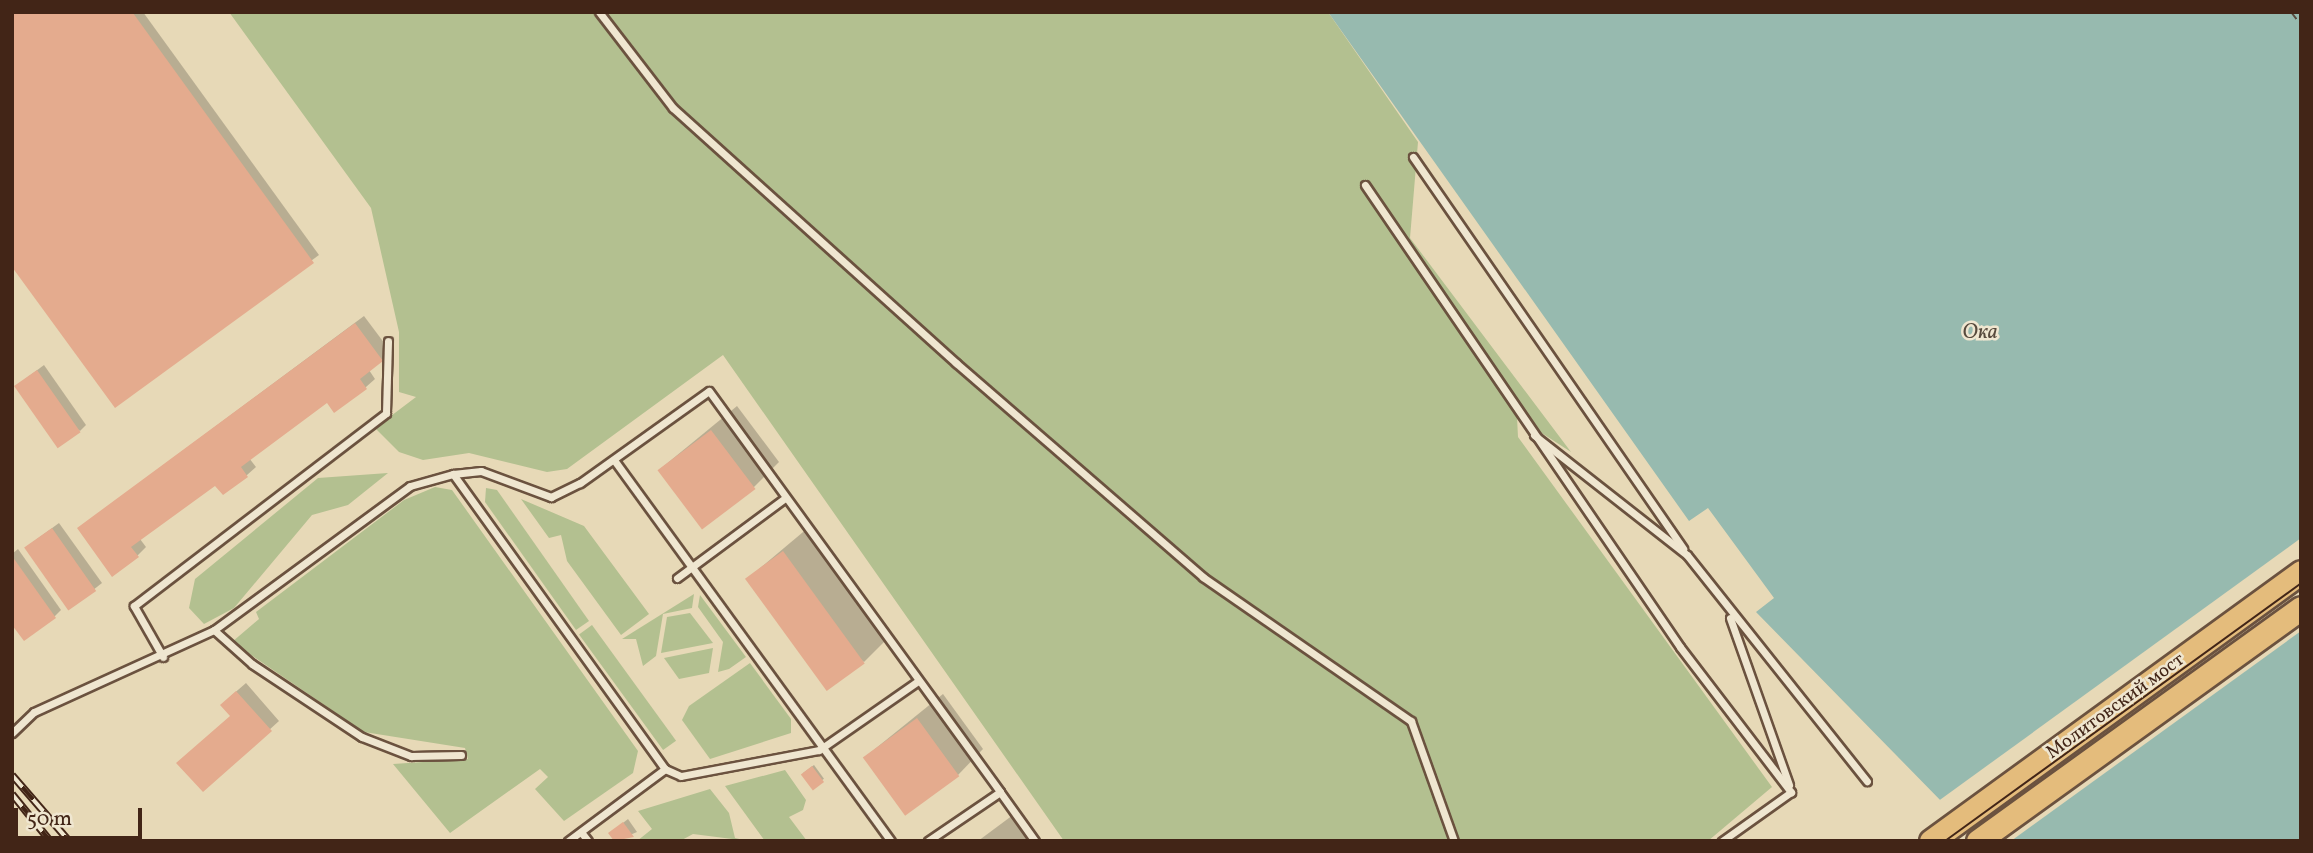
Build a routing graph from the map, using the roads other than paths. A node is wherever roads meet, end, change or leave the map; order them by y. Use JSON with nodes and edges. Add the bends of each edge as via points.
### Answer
{"nodes":[{"id":1,"x":599,"y":12,"type":"edge"},
{"id":2,"x":1413,"y":157,"type":"dead end"},
{"id":3,"x":1365,"y":185,"type":"dead end"},
{"id":4,"x":388,"y":341,"type":"dead end"},
{"id":5,"x":1528,"y":430,"type":"junction"},
{"id":6,"x":614,"y":460,"type":"junction"},
{"id":7,"x":453,"y":474,"type":"junction"},
{"id":8,"x":785,"y":498,"type":"junction"},
{"id":9,"x":1688,"y":555,"type":"junction"},
{"id":10,"x":690,"y":568,"type":"junction"},
{"id":11,"x":2301,"y":572,"type":"edge"},
{"id":12,"x":677,"y":578,"type":"dead end"},
{"id":13,"x":2301,"y":607,"type":"edge"},
{"id":14,"x":1729,"y":613,"type":"junction"},
{"id":15,"x":214,"y":630,"type":"junction"},
{"id":16,"x":163,"y":657,"type":"junction"},
{"id":17,"x":918,"y":681,"type":"junction"},
{"id":18,"x":12,"y":733,"type":"edge"},
{"id":19,"x":819,"y":750,"type":"junction"},
{"id":20,"x":461,"y":755,"type":"dead end"},
{"id":21,"x":665,"y":769,"type":"junction"},
{"id":22,"x":1867,"y":781,"type":"dead end"},
{"id":23,"x":1000,"y":792,"type":"junction"},
{"id":24,"x":1791,"y":792,"type":"junction"},
{"id":25,"x":582,"y":832,"type":"junction"},
{"id":26,"x":568,"y":841,"type":"edge"},
{"id":27,"x":588,"y":841,"type":"edge"},
{"id":28,"x":891,"y":841,"type":"edge"},
{"id":29,"x":928,"y":841,"type":"edge"},
{"id":30,"x":1035,"y":841,"type":"edge"},
{"id":31,"x":1454,"y":841,"type":"edge"},
{"id":32,"x":1722,"y":841,"type":"edge"},
{"id":33,"x":1931,"y":841,"type":"edge"},
{"id":34,"x":1978,"y":841,"type":"edge"}],
"edges":[{"from":1,"to":31,"type":"lane","via":[[673,108],[956,363],[1203,577],[1411,721]]},
{"from":2,"to":9,"type":"lane"},
{"from":3,"to":5,"type":"lane","via":[[1519,406]]},
{"from":4,"to":16,"type":"lane","via":[[386,413],[134,606]]},
{"from":5,"to":9,"type":"lane"},
{"from":5,"to":24,"type":"lane","via":[[1680,647]]},
{"from":6,"to":7,"type":"lane","via":[[551,497],[481,471]]},
{"from":6,"to":8,"type":"lane","via":[[709,391]]},
{"from":6,"to":10,"type":"lane"},
{"from":7,"to":15,"type":"lane","via":[[410,486]]},
{"from":7,"to":21,"type":"lane"},
{"from":8,"to":10,"type":"lane"},
{"from":8,"to":17,"type":"lane"},
{"from":9,"to":14,"type":"lane"},
{"from":10,"to":12,"type":"lane"},
{"from":10,"to":19,"type":"lane"},
{"from":11,"to":33,"type":"main road","name":"Молитовский мост"},
{"from":13,"to":34,"type":"main road","name":"Молитовский мост"},
{"from":14,"to":22,"type":"lane"},
{"from":14,"to":24,"type":"lane"},
{"from":15,"to":16,"type":"lane"},
{"from":15,"to":20,"type":"lane","via":[[251,664],[362,737],[411,756]]},
{"from":16,"to":18,"type":"lane","via":[[34,712]]},
{"from":17,"to":19,"type":"lane"},
{"from":17,"to":23,"type":"lane"},
{"from":19,"to":21,"type":"lane","via":[[681,776]]},
{"from":19,"to":28,"type":"lane"},
{"from":21,"to":25,"type":"lane"},
{"from":23,"to":29,"type":"lane"},
{"from":23,"to":30,"type":"lane"},
{"from":24,"to":32,"type":"lane"},
{"from":25,"to":26,"type":"lane"},
{"from":25,"to":27,"type":"lane"}]}
